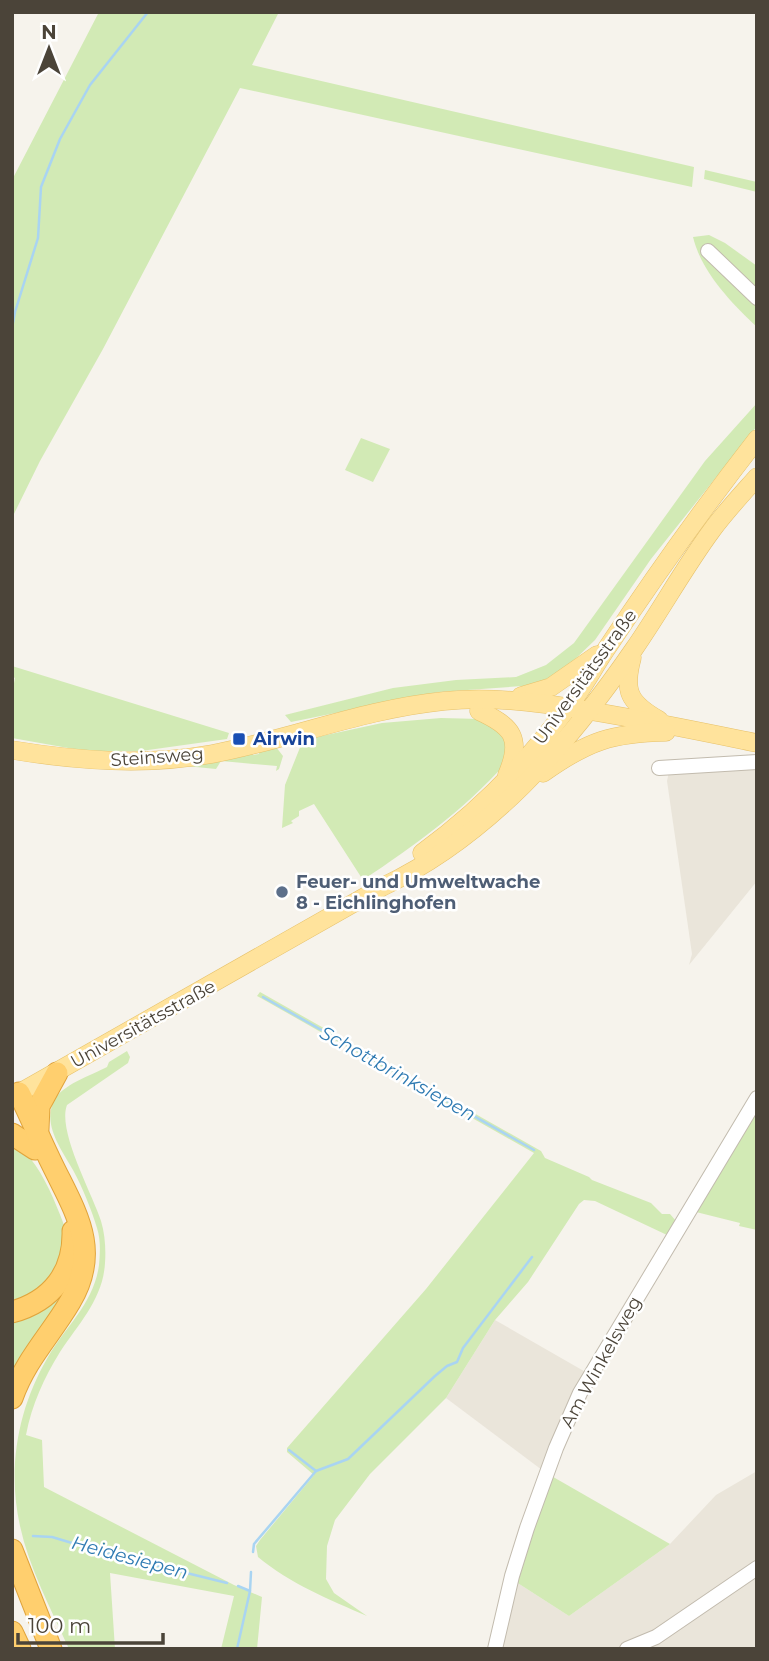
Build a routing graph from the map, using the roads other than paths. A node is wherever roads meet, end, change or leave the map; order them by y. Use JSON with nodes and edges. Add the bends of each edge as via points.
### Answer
{"nodes":[{"id":1,"x":708,"y":251,"type":"dead end"},
{"id":2,"x":757,"y":298,"type":"edge"},
{"id":3,"x":757,"y":439,"type":"edge"},
{"id":4,"x":757,"y":477,"type":"edge"},
{"id":5,"x":606,"y":649,"type":"junction"},
{"id":6,"x":634,"y":650,"type":"junction"},
{"id":7,"x":501,"y":699,"type":"junction"},
{"id":8,"x":479,"y":711,"type":"junction"},
{"id":9,"x":565,"y":712,"type":"junction"},
{"id":10,"x":586,"y":715,"type":"junction"},
{"id":11,"x":340,"y":722,"type":"junction"},
{"id":12,"x":668,"y":729,"type":"junction"},
{"id":13,"x":757,"y":744,"type":"edge"},
{"id":14,"x":12,"y":750,"type":"edge"},
{"id":15,"x":757,"y":762,"type":"edge"},
{"id":16,"x":659,"y":768,"type":"dead end"},
{"id":17,"x":525,"y":784,"type":"junction"},
{"id":18,"x":500,"y":785,"type":"junction"},
{"id":19,"x":382,"y":887,"type":"junction"},
{"id":20,"x":57,"y":1073,"type":"junction"},
{"id":21,"x":757,"y":1098,"type":"edge"},
{"id":22,"x":15,"y":1101,"type":"edge"},
{"id":23,"x":12,"y":1134,"type":"edge"},
{"id":24,"x":36,"y":1140,"type":"junction"},
{"id":25,"x":12,"y":1312,"type":"edge"},
{"id":26,"x":12,"y":1398,"type":"edge"},
{"id":27,"x":12,"y":1550,"type":"edge"},
{"id":28,"x":757,"y":1568,"type":"edge"},
{"id":29,"x":12,"y":1578,"type":"edge"},
{"id":30,"x":12,"y":1632,"type":"edge"},
{"id":31,"x":20,"y":1649,"type":"edge"},
{"id":32,"x":44,"y":1649,"type":"edge"},
{"id":33,"x":51,"y":1649,"type":"edge"},
{"id":34,"x":495,"y":1649,"type":"edge"},
{"id":35,"x":627,"y":1649,"type":"edge"}],
"edges":[{"from":1,"to":2,"type":"street"},
{"from":3,"to":5,"type":"main road","name":"Universitätsstraße"},
{"from":4,"to":6,"type":"main road","name":"Universitätsstraße","via":[[713,528]]},
{"from":5,"to":7,"type":"main road","via":[[551,687]]},
{"from":5,"to":9,"type":"main road","name":"Universitätsstraße"},
{"from":6,"to":10,"type":"main road","name":"Universitätsstraße"},
{"from":6,"to":12,"type":"main road","name":"Universitätsstraße","via":[[626,678],[629,694]]},
{"from":7,"to":9,"type":"main road","name":"Steinsweg","via":[[543,702]]},
{"from":7,"to":11,"type":"main road","name":"Steinsweg","via":[[413,705]]},
{"from":8,"to":9,"type":"main road","name":"Steinsweg"},
{"from":8,"to":11,"type":"main road","name":"Steinsweg","via":[[420,712]]},
{"from":8,"to":18,"type":"main road","via":[[503,723],[514,738],[513,760]]},
{"from":9,"to":10,"type":"main road"},
{"from":9,"to":18,"type":"main road","name":"Universitätsstraße"},
{"from":10,"to":12,"type":"main road"},
{"from":10,"to":17,"type":"main road","name":"Universitätsstraße"},
{"from":11,"to":14,"type":"main road","name":"Steinsweg","via":[[178,759],[97,761]]},
{"from":12,"to":13,"type":"main road"},
{"from":12,"to":17,"type":"main road","via":[[608,737]]},
{"from":15,"to":16,"type":"street"},
{"from":17,"to":19,"type":"main road","name":"Universitätsstraße","via":[[468,834]]},
{"from":18,"to":19,"type":"main road","name":"Universitätsstraße"},
{"from":19,"to":20,"type":"main road","name":"Universitätsstraße"},
{"from":20,"to":22,"type":"main road","name":"Universitätsstraße"},
{"from":20,"to":24,"type":"highway","via":[[39,1106]]},
{"from":21,"to":34,"type":"street","name":"Am Winkelsweg","via":[[580,1393],[527,1528]]},
{"from":22,"to":24,"type":"highway"},
{"from":23,"to":24,"type":"highway"},
{"from":24,"to":25,"type":"highway","via":[[67,1208],[73,1244],[65,1273],[53,1290],[35,1304]]},
{"from":24,"to":26,"type":"highway","via":[[80,1222],[85,1265],[71,1301],[33,1353]]},
{"from":27,"to":33,"type":"highway"},
{"from":28,"to":35,"type":"street","via":[[656,1637]]},
{"from":29,"to":32,"type":"highway"},
{"from":30,"to":31,"type":"highway"}]}
